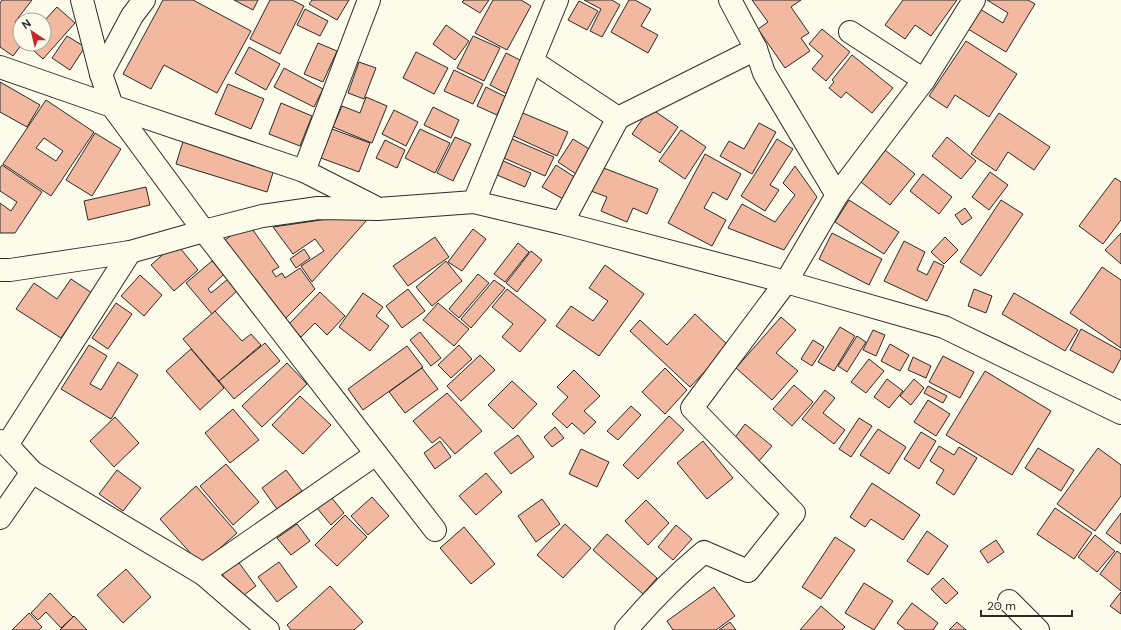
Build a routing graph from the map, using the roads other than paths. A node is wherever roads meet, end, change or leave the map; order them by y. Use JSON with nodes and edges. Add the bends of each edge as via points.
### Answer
{"nodes":[{"id":1,"x":82,"y":0,"type":"edge"},
{"id":2,"x":144,"y":0,"type":"edge"},
{"id":3,"x":369,"y":0,"type":"edge"},
{"id":4,"x":557,"y":0,"type":"edge"},
{"id":5,"x":730,"y":0,"type":"edge"},
{"id":6,"x":974,"y":0,"type":"edge"},
{"id":7,"x":850,"y":32,"type":"dead end"},
{"id":8,"x":756,"y":50,"type":"junction"},
{"id":9,"x":532,"y":61,"type":"junction"},
{"id":10,"x":0,"y":67,"type":"edge"},
{"id":11,"x":102,"y":74,"type":"junction"},
{"id":12,"x":924,"y":80,"type":"junction"},
{"id":13,"x":112,"y":106,"type":"junction"},
{"id":14,"x":618,"y":118,"type":"junction"},
{"id":15,"x":304,"y":171,"type":"junction"},
{"id":16,"x":837,"y":195,"type":"junction"},
{"id":17,"x":474,"y":202,"type":"junction"},
{"id":18,"x":378,"y":209,"type":"junction"},
{"id":19,"x":562,"y":223,"type":"junction"},
{"id":20,"x":204,"y":231,"type":"junction"},
{"id":21,"x":130,"y":252,"type":"junction"},
{"id":22,"x":0,"y":270,"type":"edge"},
{"id":23,"x":786,"y":282,"type":"junction"},
{"id":24,"x":1121,"y":413,"type":"edge"},
{"id":25,"x":4,"y":443,"type":"edge"},
{"id":26,"x":376,"y":454,"type":"junction"},
{"id":27,"x":32,"y":472,"type":"junction"},
{"id":28,"x":0,"y":518,"type":"edge"},
{"id":29,"x":435,"y":530,"type":"dead end"},
{"id":30,"x":203,"y":574,"type":"junction"},
{"id":31,"x":1009,"y":601,"type":"dead end"},
{"id":32,"x":1032,"y":628,"type":"edge"},
{"id":33,"x":268,"y":630,"type":"edge"},
{"id":34,"x":626,"y":630,"type":"edge"}],
"edges":[{"from":1,"to":11,"type":"street"},
{"from":2,"to":11,"type":"street","via":[[132,16]]},
{"from":3,"to":15,"type":"street"},
{"from":4,"to":9,"type":"street"},
{"from":5,"to":8,"type":"street"},
{"from":6,"to":12,"type":"street"},
{"from":7,"to":12,"type":"street"},
{"from":8,"to":14,"type":"street"},
{"from":8,"to":16,"type":"street","via":[[764,73]]},
{"from":9,"to":14,"type":"street"},
{"from":9,"to":17,"type":"street"},
{"from":10,"to":13,"type":"street"},
{"from":11,"to":13,"type":"street"},
{"from":12,"to":16,"type":"street"},
{"from":13,"to":15,"type":"street"},
{"from":13,"to":20,"type":"street"},
{"from":14,"to":19,"type":"street"},
{"from":15,"to":18,"type":"street"},
{"from":16,"to":23,"type":"street"},
{"from":17,"to":18,"type":"street"},
{"from":17,"to":19,"type":"street"},
{"from":18,"to":20,"type":"street","via":[[318,208],[262,216]]},
{"from":19,"to":23,"type":"street"},
{"from":20,"to":21,"type":"street"},
{"from":20,"to":26,"type":"street"},
{"from":21,"to":22,"type":"street"},
{"from":21,"to":25,"type":"street"},
{"from":23,"to":24,"type":"street","via":[[944,327]]},
{"from":23,"to":34,"type":"street","via":[[692,408],[794,513],[748,571],[704,552],[652,599]]},
{"from":25,"to":27,"type":"street"},
{"from":26,"to":29,"type":"street"},
{"from":26,"to":30,"type":"street"},
{"from":27,"to":28,"type":"street"},
{"from":27,"to":30,"type":"street"},
{"from":30,"to":33,"type":"street"},
{"from":31,"to":32,"type":"street"}]}
